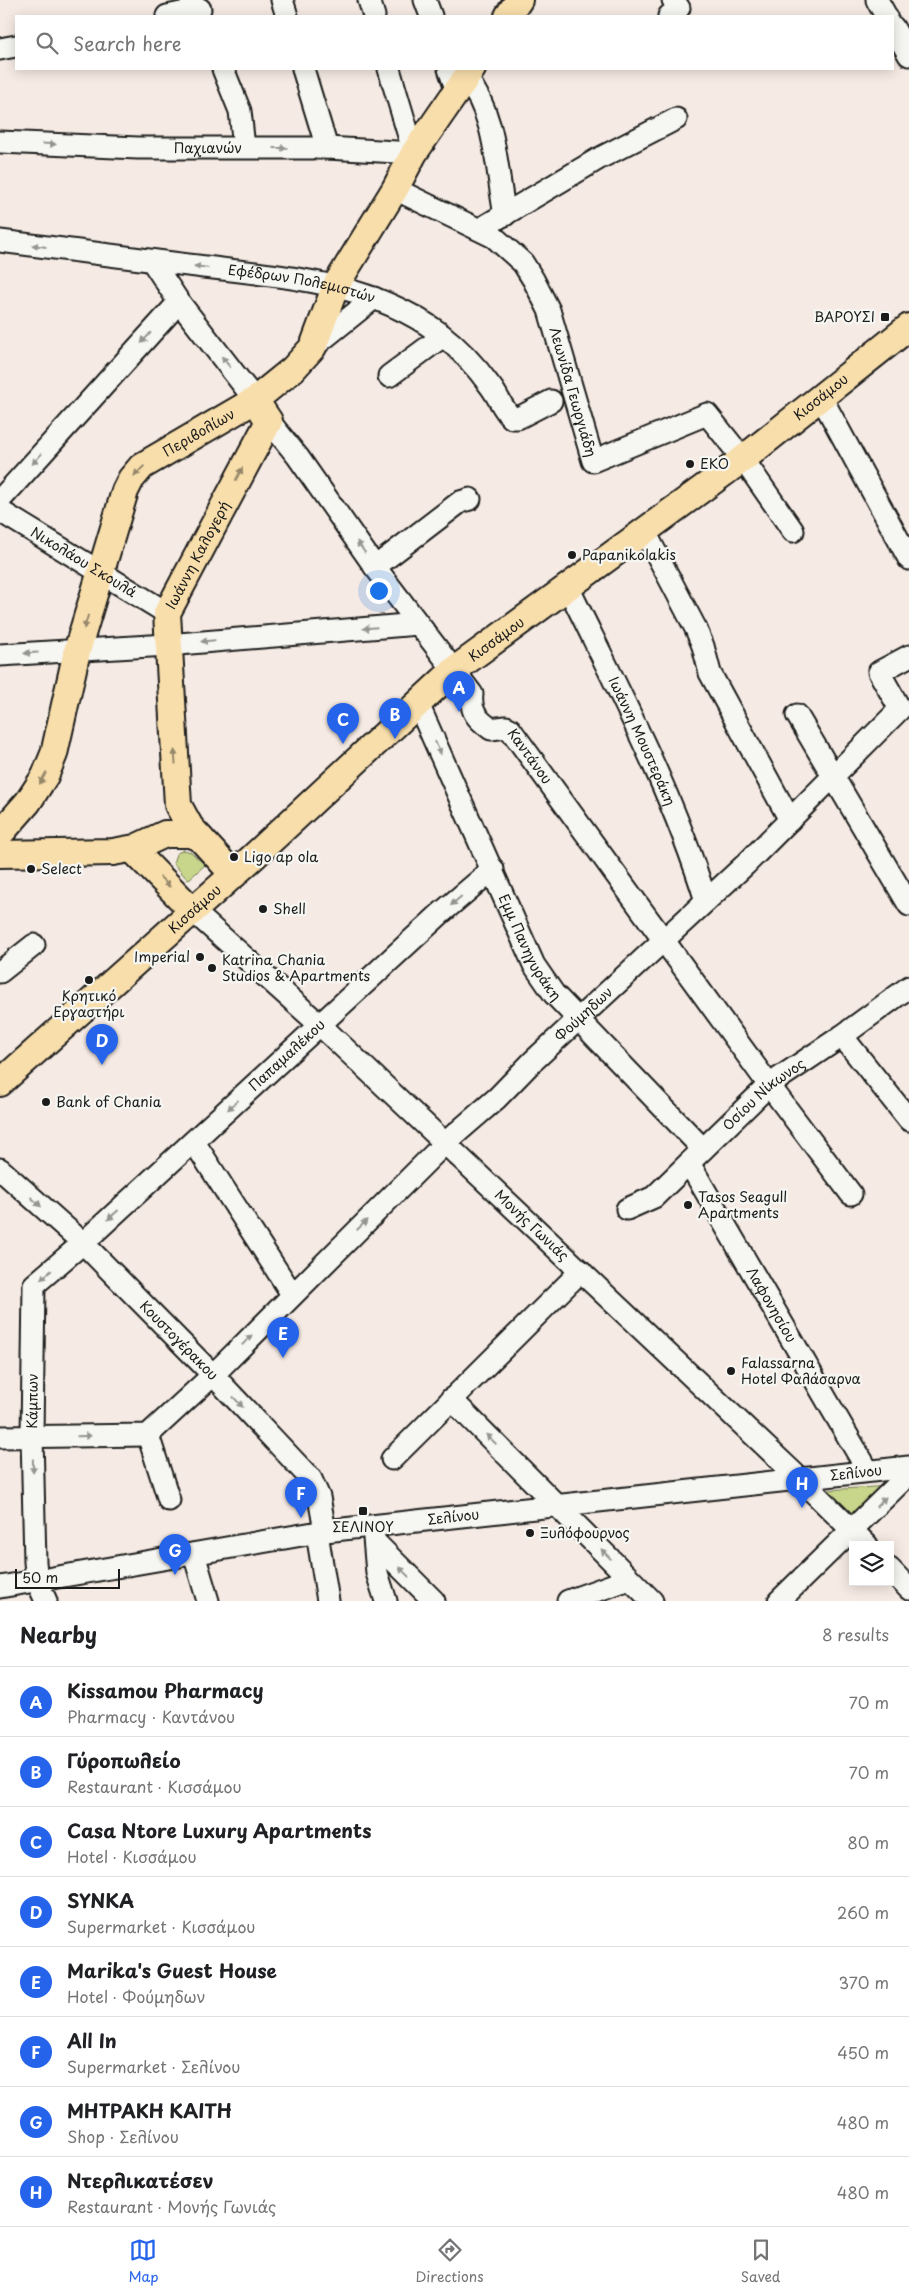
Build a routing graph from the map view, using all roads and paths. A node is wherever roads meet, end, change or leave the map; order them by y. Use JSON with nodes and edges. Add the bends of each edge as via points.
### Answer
{"nodes":[{"id":1,"x":282,"y":0,"type":"edge"},
{"id":2,"x":369,"y":0,"type":"edge"},
{"id":3,"x":425,"y":0,"type":"edge"},
{"id":4,"x":519,"y":0,"type":"edge"},
{"id":5,"x":877,"y":0,"type":"edge"},
{"id":6,"x":200,"y":8,"type":"edge"},
{"id":7,"x":171,"y":15,"type":"edge"},
{"id":8,"x":287,"y":15,"type":"edge"},
{"id":9,"x":374,"y":15,"type":"edge"},
{"id":10,"x":431,"y":15,"type":"edge"},
{"id":11,"x":509,"y":15,"type":"edge"},
{"id":12,"x":885,"y":15,"type":"edge"},
{"id":13,"x":894,"y":29,"type":"edge"},
{"id":14,"x":15,"y":46,"type":"edge"},
{"id":15,"x":0,"y":49,"type":"edge"},
{"id":16,"x":909,"y":55,"type":"edge"},
{"id":17,"x":223,"y":70,"type":"edge"},
{"id":18,"x":303,"y":70,"type":"edge"},
{"id":19,"x":389,"y":70,"type":"edge"},
{"id":20,"x":461,"y":77,"type":"edge"},
{"id":21,"x":676,"y":119,"type":"dead end"},
{"id":22,"x":0,"y":142,"type":"edge"},
{"id":23,"x":244,"y":147,"type":"junction"},
{"id":24,"x":327,"y":148,"type":"junction"},
{"id":25,"x":414,"y":153,"type":"junction"},
{"id":26,"x":395,"y":189,"type":"junction"},
{"id":27,"x":504,"y":215,"type":"junction"},
{"id":28,"x":480,"y":229,"type":"junction"},
{"id":29,"x":0,"y":241,"type":"edge"},
{"id":30,"x":152,"y":261,"type":"junction"},
{"id":31,"x":336,"y":285,"type":"junction"},
{"id":32,"x":374,"y":298,"type":"junction"},
{"id":33,"x":179,"y":302,"type":"junction"},
{"id":34,"x":909,"y":327,"type":"edge"},
{"id":35,"x":443,"y":336,"type":"junction"},
{"id":36,"x":312,"y":347,"type":"junction"},
{"id":37,"x":389,"y":376,"type":"dead end"},
{"id":38,"x":821,"y":397,"type":"junction"},
{"id":39,"x":551,"y":401,"type":"dead end"},
{"id":40,"x":262,"y":410,"type":"junction"},
{"id":41,"x":743,"y":459,"type":"junction"},
{"id":42,"x":470,"y":499,"type":"dead end"},
{"id":43,"x":0,"y":500,"type":"edge"},
{"id":44,"x":0,"y":511,"type":"edge"},
{"id":45,"x":793,"y":531,"type":"dead end"},
{"id":46,"x":645,"y":532,"type":"junction"},
{"id":47,"x":909,"y":558,"type":"edge"},
{"id":48,"x":375,"y":567,"type":"junction"},
{"id":49,"x":101,"y":574,"type":"junction"},
{"id":50,"x":568,"y":587,"type":"junction"},
{"id":51,"x":167,"y":612,"type":"junction"},
{"id":52,"x":418,"y":624,"type":"junction"},
{"id":53,"x":167,"y":645,"type":"junction"},
{"id":54,"x":77,"y":651,"type":"junction"},
{"id":55,"x":0,"y":655,"type":"edge"},
{"id":56,"x":909,"y":656,"type":"edge"},
{"id":57,"x":453,"y":671,"type":"junction"},
{"id":58,"x":418,"y":704,"type":"junction"},
{"id":59,"x":797,"y":715,"type":"dead end"},
{"id":60,"x":833,"y":776,"type":"junction"},
{"id":61,"x":178,"y":805,"type":"junction"},
{"id":62,"x":790,"y":820,"type":"junction"},
{"id":63,"x":0,"y":834,"type":"edge"},
{"id":64,"x":200,"y":838,"type":"junction"},
{"id":65,"x":155,"y":842,"type":"junction"},
{"id":66,"x":0,"y":854,"type":"edge"},
{"id":67,"x":493,"y":869,"type":"junction"},
{"id":68,"x":234,"y":875,"type":"junction"},
{"id":69,"x":706,"y":901,"type":"junction"},
{"id":70,"x":909,"y":905,"type":"edge"},
{"id":71,"x":193,"y":911,"type":"junction"},
{"id":72,"x":664,"y":938,"type":"junction"},
{"id":73,"x":34,"y":945,"type":"dead end"},
{"id":74,"x":0,"y":972,"type":"edge"},
{"id":75,"x":909,"y":987,"type":"edge"},
{"id":76,"x":579,"y":1019,"type":"junction"},
{"id":77,"x":320,"y":1025,"type":"junction"},
{"id":78,"x":842,"y":1036,"type":"junction"},
{"id":79,"x":0,"y":1083,"type":"edge"},
{"id":80,"x":769,"y":1085,"type":"junction"},
{"id":81,"x":909,"y":1120,"type":"edge"},
{"id":82,"x":194,"y":1142,"type":"junction"},
{"id":83,"x":445,"y":1143,"type":"junction"},
{"id":84,"x":696,"y":1156,"type":"junction"},
{"id":85,"x":0,"y":1169,"type":"edge"},
{"id":86,"x":851,"y":1194,"type":"dead end"},
{"id":87,"x":627,"y":1209,"type":"dead end"},
{"id":88,"x":83,"y":1243,"type":"junction"},
{"id":89,"x":581,"y":1271,"type":"junction"},
{"id":90,"x":292,"y":1294,"type":"junction"},
{"id":91,"x":213,"y":1375,"type":"junction"},
{"id":92,"x":451,"y":1399,"type":"junction"},
{"id":93,"x":148,"y":1435,"type":"junction"},
{"id":94,"x":32,"y":1436,"type":"junction"},
{"id":95,"x":0,"y":1437,"type":"edge"},
{"id":96,"x":392,"y":1459,"type":"dead end"},
{"id":97,"x":909,"y":1467,"type":"edge"},
{"id":98,"x":868,"y":1471,"type":"junction"},
{"id":99,"x":909,"y":1474,"type":"edge"},
{"id":100,"x":800,"y":1479,"type":"junction"},
{"id":101,"x":169,"y":1500,"type":"dead end"},
{"id":102,"x":558,"y":1506,"type":"junction"},
{"id":103,"x":321,"y":1532,"type":"junction"},
{"id":104,"x":373,"y":1534,"type":"junction"},
{"id":105,"x":860,"y":1538,"type":"edge"},
{"id":106,"x":194,"y":1554,"type":"junction"},
{"id":107,"x":894,"y":1573,"type":"edge"},
{"id":108,"x":630,"y":1579,"type":"junction"},
{"id":109,"x":38,"y":1581,"type":"junction"},
{"id":110,"x":0,"y":1587,"type":"edge"},
{"id":111,"x":909,"y":1589,"type":"edge"},
{"id":112,"x":46,"y":1601,"type":"edge"},
{"id":113,"x":208,"y":1601,"type":"edge"},
{"id":114,"x":328,"y":1601,"type":"edge"},
{"id":115,"x":386,"y":1601,"type":"edge"},
{"id":116,"x":434,"y":1601,"type":"edge"},
{"id":117,"x":568,"y":1601,"type":"edge"},
{"id":118,"x":652,"y":1601,"type":"edge"},
{"id":119,"x":779,"y":1601,"type":"edge"}],
"edges":[{"from":1,"to":8,"type":"street"},
{"from":2,"to":9,"type":"street"},
{"from":3,"to":10,"type":"street"},
{"from":4,"to":11,"type":"main road"},
{"from":5,"to":12,"type":"street"},
{"from":6,"to":7,"type":"street"},
{"from":13,"to":16,"type":"street"},
{"from":14,"to":15,"type":"street"},
{"from":17,"to":23,"type":"street","via":[[240,111]]},
{"from":18,"to":24,"type":"street"},
{"from":19,"to":25,"type":"street"},
{"from":20,"to":25,"type":"main road","name":"Περιβολίων"},
{"from":20,"to":27,"type":"street","via":[[474,89],[491,132]]},
{"from":21,"to":27,"type":"street","via":[[598,158]]},
{"from":22,"to":23,"type":"street","name":"Παχιανών","one_way":true,"via":[[138,148]]},
{"from":23,"to":24,"type":"street","name":"Παχιανών","one_way":true},
{"from":24,"to":25,"type":"street","name":"Παχιανών"},
{"from":25,"to":26,"type":"main road","name":"Περιβολίων"},
{"from":26,"to":28,"type":"street","name":"Λεωνίδα Γεωργιάδη"},
{"from":26,"to":31,"type":"main road","name":"Περιβολίων"},
{"from":27,"to":28,"type":"street"},
{"from":28,"to":41,"type":"street","name":"Λεωνίδα Γεωργιάδη","via":[[494,236],[523,263],[544,302],[593,461],[707,414]]},
{"from":30,"to":29,"type":"street","name":"Εφέδρων Πολεμιστών","one_way":true},
{"from":31,"to":30,"type":"street","name":"Εφέδρων Πολεμιστών","one_way":true},
{"from":30,"to":33,"type":"street","name":"Καντάνου"},
{"from":31,"to":32,"type":"street","name":"Εφέδρων Πολεμιστών"},
{"from":31,"to":36,"type":"main road","name":"Περιβολίων"},
{"from":32,"to":35,"type":"street","name":"Εφέδρων Πολεμιστών","via":[[416,317]]},
{"from":32,"to":36,"type":"street"},
{"from":40,"to":33,"type":"street","name":"Καντάνου","one_way":true},
{"from":33,"to":43,"type":"street","one_way":true},
{"from":34,"to":38,"type":"main road","name":"Κισσάμου"},
{"from":35,"to":37,"type":"street"},
{"from":35,"to":39,"type":"street","name":"Εφέδρων Πολεμιστών","via":[[484,377],[512,418]]},
{"from":36,"to":40,"type":"main road","name":"Περιβολίων"},
{"from":38,"to":41,"type":"main road","name":"Κισσάμου"},
{"from":38,"to":47,"type":"street"},
{"from":48,"to":40,"type":"street","name":"Καντάνου","one_way":true},
{"from":40,"to":49,"type":"main road","name":"Περιβολίων","one_way":true,"via":[[142,466],[125,491]]},
{"from":51,"to":40,"type":"main road","name":"Ιωάννη Καλογερή","one_way":true},
{"from":41,"to":45,"type":"street"},
{"from":41,"to":46,"type":"main road","name":"Κισσάμου"},
{"from":42,"to":48,"type":"street","via":[[460,502]]},
{"from":44,"to":49,"type":"street","name":"Νικολάου Σκουλά"},
{"from":46,"to":50,"type":"main road","name":"Κισσάμου"},
{"from":46,"to":62,"type":"street","via":[[696,629],[710,673]]},
{"from":48,"to":52,"type":"street","name":"Καντάνου"},
{"from":49,"to":51,"type":"street","name":"Νικολάου Σκουλά"},
{"from":49,"to":54,"type":"main road","name":"Περιβολίων","one_way":true},
{"from":50,"to":57,"type":"main road","name":"Κισσάμου"},
{"from":50,"to":69,"type":"street","name":"Ιωάννη Μουστεράκη","via":[[644,743],[690,850]]},
{"from":51,"to":53,"type":"main road","name":"Ιωάννη Καλογερή"},
{"from":52,"to":53,"type":"street","one_way":true},
{"from":52,"to":57,"type":"street","name":"Καντάνου"},
{"from":53,"to":54,"type":"street"},
{"from":61,"to":53,"type":"main road","name":"Ιωάννη Καλογερή","one_way":true},
{"from":54,"to":55,"type":"street","one_way":true},
{"from":54,"to":63,"type":"main road","name":"Περιβολίων","one_way":true,"via":[[61,729],[45,776],[28,802]]},
{"from":56,"to":60,"type":"street","name":"Φούμηδων","via":[[879,672],[900,709]]},
{"from":57,"to":58,"type":"main road","name":"Κισσάμου"},
{"from":57,"to":72,"type":"street","name":"Καντάνου","via":[[472,694],[471,705],[477,719],[491,729],[510,729]]},
{"from":58,"to":67,"type":"street","name":"Εμμ Πανηγυράκη","one_way":true},
{"from":58,"to":68,"type":"main road","name":"Κισσάμου"},
{"from":59,"to":60,"type":"street"},
{"from":60,"to":62,"type":"street","name":"Φούμηδων"},
{"from":60,"to":70,"type":"street"},
{"from":61,"to":64,"type":"main road","name":"Ιωάννη Καλογερή","via":[[183,818]]},
{"from":61,"to":65,"type":"main road","via":[[178,823]]},
{"from":62,"to":69,"type":"street","name":"Φούμηδων"},
{"from":64,"to":65,"type":"main road","via":[[190,834]]},
{"from":64,"to":68,"type":"main road","name":"Ιωάννη Καλογερή"},
{"from":65,"to":66,"type":"main road","via":[[102,852]]},
{"from":65,"to":71,"type":"main road","one_way":true},
{"from":67,"to":76,"type":"street","name":"Εμμ Πανηγυράκη","via":[[534,965],[554,994]]},
{"from":67,"to":77,"type":"street","name":"Παπαμαλέκου","one_way":true},
{"from":68,"to":71,"type":"main road","name":"Κισσάμου"},
{"from":69,"to":72,"type":"street","name":"Φούμηδων"},
{"from":71,"to":77,"type":"street","name":"Μονής Γωνιάς"},
{"from":71,"to":79,"type":"main road","name":"Κισσάμου"},
{"from":72,"to":76,"type":"street","name":"Φούμηδων"},
{"from":72,"to":80,"type":"street","name":"Καντάνου"},
{"from":73,"to":74,"type":"street"},
{"from":75,"to":78,"type":"street","name":"Οσίου Νίκωνος"},
{"from":76,"to":83,"type":"street","name":"Φούμηδων"},
{"from":76,"to":84,"type":"street","name":"Εμμ Πανηγυράκη"},
{"from":77,"to":82,"type":"street","name":"Παπαμαλέκου","one_way":true},
{"from":77,"to":83,"type":"street","name":"Μονής Γωνιάς"},
{"from":78,"to":80,"type":"street","name":"Οσίου Νίκωνος"},
{"from":78,"to":81,"type":"street"},
{"from":80,"to":84,"type":"street","name":"Οσίου Νίκωνος"},
{"from":80,"to":86,"type":"street","name":"Καντάνου"},
{"from":82,"to":88,"type":"street","name":"Παπαμαλέκου","one_way":true},
{"from":82,"to":90,"type":"street"},
{"from":83,"to":89,"type":"street","name":"Μονής Γωνιάς"},
{"from":90,"to":83,"type":"street","name":"Φούμηδων","one_way":true},
{"from":84,"to":87,"type":"street","name":"Οσίου Νίκωνος","via":[[654,1197]]},
{"from":84,"to":98,"type":"street","name":"Λαφονησίου"},
{"from":85,"to":88,"type":"street","name":"Κουστογέρακου","one_way":true},
{"from":88,"to":91,"type":"street","name":"Κουστογέρακου"},
{"from":88,"to":94,"type":"street","name":"Κάμπων","one_way":true,"via":[[34,1285]]},
{"from":89,"to":92,"type":"street"},
{"from":89,"to":100,"type":"street","name":"Μονής Γωνιάς"},
{"from":91,"to":90,"type":"street","name":"Φούμηδων","one_way":true},
{"from":91,"to":93,"type":"street","name":"Φούμηδων"},
{"from":91,"to":103,"type":"street","name":"Κουστογέρακου","one_way":true,"via":[[311,1479],[319,1497]]},
{"from":92,"to":96,"type":"street"},
{"from":102,"to":92,"type":"street","one_way":true},
{"from":94,"to":93,"type":"street","one_way":true},
{"from":93,"to":101,"type":"street"},
{"from":94,"to":95,"type":"street"},
{"from":94,"to":109,"type":"street","name":"Κάμπων","one_way":true},
{"from":97,"to":98,"type":"street","name":"Σελίνου"},
{"from":98,"to":100,"type":"street","name":"Σελίνου"},
{"from":105,"to":99,"type":"street","one_way":true},
{"from":100,"to":102,"type":"street","name":"Σελίνου"},
{"from":100,"to":105,"type":"street","name":"Μονής Γωνιάς"},
{"from":102,"to":104,"type":"street","name":"Σελίνου"},
{"from":108,"to":102,"type":"street","one_way":true},
{"from":103,"to":104,"type":"street","name":"Σελίνου"},
{"from":103,"to":106,"type":"street","name":"Σελίνου"},
{"from":103,"to":114,"type":"street","name":"Κουστογέρακου"},
{"from":104,"to":115,"type":"street","via":[[377,1573]]},
{"from":116,"to":104,"type":"street","one_way":true},
{"from":105,"to":119,"type":"street"},
{"from":106,"to":109,"type":"street","name":"Σελίνου"},
{"from":106,"to":113,"type":"street"},
{"from":107,"to":111,"type":"street"},
{"from":108,"to":117,"type":"street"},
{"from":108,"to":118,"type":"street"},
{"from":109,"to":110,"type":"street","name":"Σελίνου"},
{"from":109,"to":112,"type":"street","name":"Κάμπων"}]}
